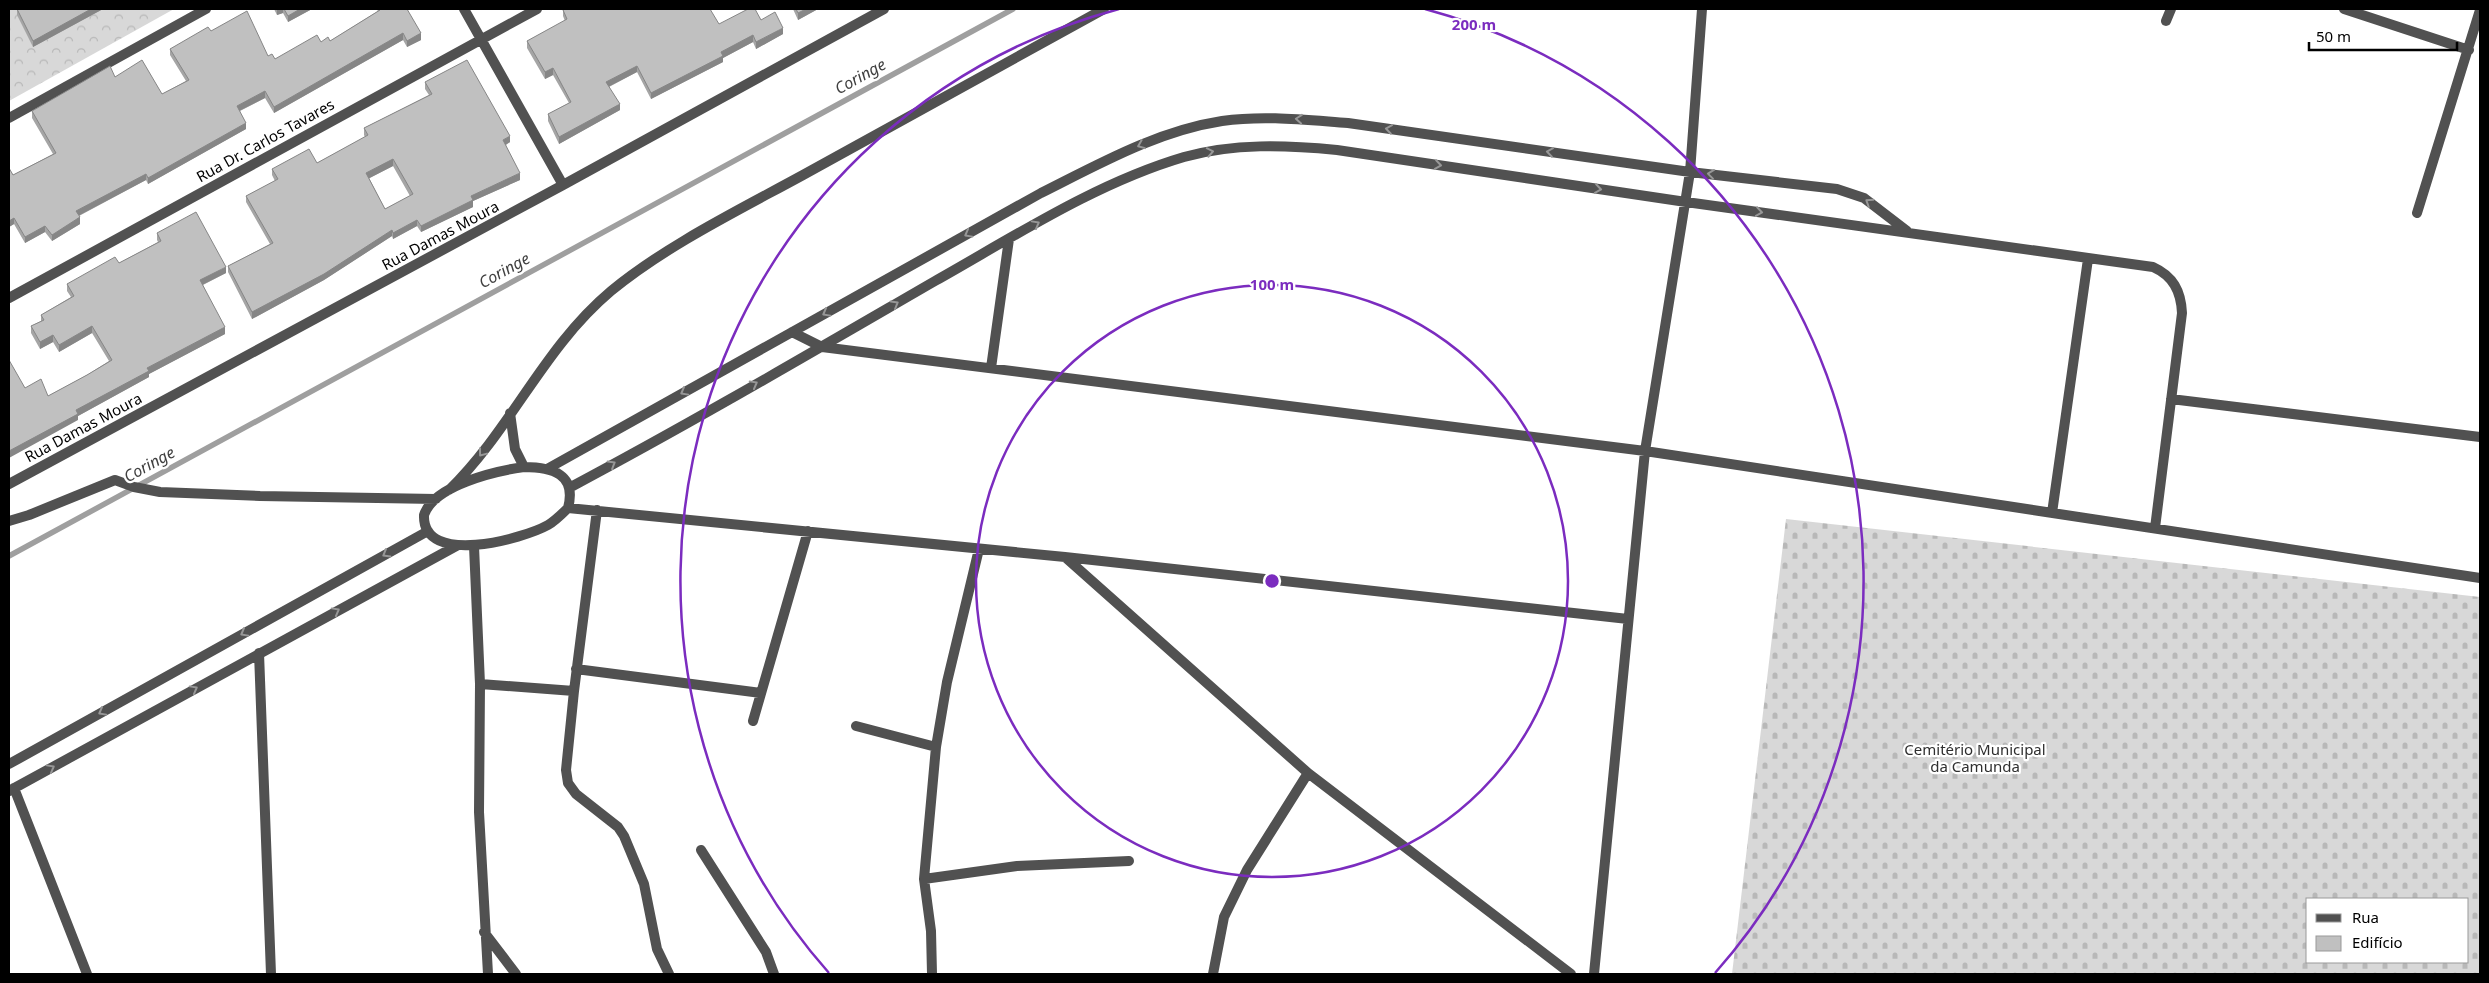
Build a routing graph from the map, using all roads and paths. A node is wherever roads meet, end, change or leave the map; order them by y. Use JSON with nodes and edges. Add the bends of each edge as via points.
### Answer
{"nodes":[{"id":1,"x":206,"y":9,"type":"edge"},
{"id":2,"x":464,"y":9,"type":"edge"},
{"id":3,"x":537,"y":9,"type":"edge"},
{"id":4,"x":884,"y":9,"type":"edge"},
{"id":5,"x":1104,"y":9,"type":"edge"},
{"id":6,"x":1702,"y":9,"type":"edge"},
{"id":7,"x":2171,"y":9,"type":"edge"},
{"id":8,"x":2344,"y":9,"type":"edge"},
{"id":9,"x":2480,"y":10,"type":"edge"},
{"id":10,"x":2166,"y":21,"type":"dead end"},
{"id":11,"x":481,"y":39,"type":"junction"},
{"id":12,"x":2469,"y":50,"type":"junction"},
{"id":13,"x":9,"y":118,"type":"edge"},
{"id":14,"x":1690,"y":172,"type":"junction"},
{"id":15,"x":563,"y":186,"type":"junction"},
{"id":16,"x":1686,"y":202,"type":"junction"},
{"id":17,"x":2417,"y":212,"type":"dead end"},
{"id":18,"x":1908,"y":232,"type":"junction"},
{"id":19,"x":1009,"y":239,"type":"junction"},
{"id":20,"x":2088,"y":259,"type":"junction"},
{"id":21,"x":9,"y":298,"type":"edge"},
{"id":22,"x":792,"y":332,"type":"junction"},
{"id":23,"x":822,"y":346,"type":"junction"},
{"id":24,"x":991,"y":368,"type":"junction"},
{"id":25,"x":2171,"y":399,"type":"junction"},
{"id":26,"x":510,"y":413,"type":"junction"},
{"id":27,"x":2480,"y":437,"type":"edge"},
{"id":28,"x":1645,"y":451,"type":"junction"},
{"id":29,"x":524,"y":467,"type":"junction"},
{"id":30,"x":547,"y":468,"type":"junction"},
{"id":31,"x":9,"y":484,"type":"edge"},
{"id":32,"x":570,"y":488,"type":"junction"},
{"id":33,"x":450,"y":490,"type":"junction"},
{"id":34,"x":436,"y":499,"type":"junction"},
{"id":35,"x":568,"y":508,"type":"junction"},
{"id":36,"x":597,"y":510,"type":"junction"},
{"id":37,"x":2052,"y":513,"type":"junction"},
{"id":38,"x":9,"y":521,"type":"edge"},
{"id":39,"x":2155,"y":528,"type":"junction"},
{"id":40,"x":428,"y":531,"type":"junction"},
{"id":41,"x":808,"y":531,"type":"junction"},
{"id":42,"x":458,"y":545,"type":"junction"},
{"id":43,"x":474,"y":546,"type":"junction"},
{"id":44,"x":979,"y":549,"type":"junction"},
{"id":45,"x":1065,"y":557,"type":"junction"},
{"id":46,"x":2480,"y":578,"type":"edge"},
{"id":47,"x":1628,"y":619,"type":"junction"},
{"id":48,"x":259,"y":653,"type":"junction"},
{"id":49,"x":576,"y":669,"type":"junction"},
{"id":50,"x":480,"y":684,"type":"junction"},
{"id":51,"x":574,"y":692,"type":"junction"},
{"id":52,"x":761,"y":693,"type":"junction"},
{"id":53,"x":753,"y":720,"type":"dead end"},
{"id":54,"x":856,"y":726,"type":"dead end"},
{"id":55,"x":936,"y":747,"type":"junction"},
{"id":56,"x":9,"y":764,"type":"edge"},
{"id":57,"x":1308,"y":773,"type":"junction"},
{"id":58,"x":12,"y":790,"type":"edge"},
{"id":59,"x":701,"y":850,"type":"dead end"},
{"id":60,"x":1129,"y":861,"type":"dead end"},
{"id":61,"x":924,"y":879,"type":"junction"},
{"id":62,"x":484,"y":932,"type":"junction"},
{"id":63,"x":87,"y":974,"type":"edge"},
{"id":64,"x":270,"y":974,"type":"edge"},
{"id":65,"x":488,"y":974,"type":"edge"},
{"id":66,"x":516,"y":974,"type":"edge"},
{"id":67,"x":669,"y":974,"type":"edge"},
{"id":68,"x":774,"y":974,"type":"edge"},
{"id":69,"x":932,"y":974,"type":"edge"},
{"id":70,"x":1213,"y":974,"type":"edge"},
{"id":71,"x":1572,"y":974,"type":"edge"},
{"id":72,"x":1594,"y":974,"type":"edge"}],
"edges":[{"from":1,"to":13,"type":"street"},
{"from":2,"to":11,"type":"street"},
{"from":3,"to":11,"type":"street","name":"Rua Dr. Carlos Tavares"},
{"from":4,"to":15,"type":"street","name":"Rua Damas Moura"},
{"from":5,"to":26,"type":"street","via":[[731,215],[644,267],[582,318],[553,352]]},
{"from":6,"to":14,"type":"street"},
{"from":7,"to":10,"type":"street"},
{"from":8,"to":12,"type":"street"},
{"from":9,"to":12,"type":"street"},
{"from":11,"to":15,"type":"street"},
{"from":11,"to":21,"type":"street","name":"Rua Dr. Carlos Tavares"},
{"from":12,"to":17,"type":"street"},
{"from":14,"to":16,"type":"street"},
{"from":18,"to":14,"type":"street","one_way":true,"via":[[1864,198],[1837,189]]},
{"from":14,"to":22,"type":"street","one_way":true,"via":[[1348,123],[1291,118],[1221,122],[1159,138],[1123,152],[1041,193]]},
{"from":15,"to":31,"type":"street","name":"Rua Damas Moura"},
{"from":16,"to":18,"type":"street","one_way":true},
{"from":19,"to":16,"type":"street","one_way":true,"via":[[1151,169],[1186,157],[1256,146],[1337,150]]},
{"from":16,"to":28,"type":"street"},
{"from":18,"to":20,"type":"street"},
{"from":23,"to":19,"type":"street","one_way":true},
{"from":19,"to":24,"type":"street"},
{"from":20,"to":25,"type":"street","via":[[2153,267],[2173,280],[2182,301],[2182,313]]},
{"from":20,"to":37,"type":"street"},
{"from":22,"to":23,"type":"street"},
{"from":22,"to":30,"type":"street","one_way":true},
{"from":23,"to":24,"type":"street"},
{"from":32,"to":23,"type":"street","one_way":true},
{"from":24,"to":28,"type":"street"},
{"from":25,"to":27,"type":"street"},
{"from":25,"to":39,"type":"street"},
{"from":26,"to":29,"type":"street","via":[[515,448]]},
{"from":26,"to":33,"type":"street","one_way":true,"via":[[476,462]]},
{"from":28,"to":37,"type":"street"},
{"from":28,"to":47,"type":"street"},
{"from":29,"to":30,"type":"street"},
{"from":29,"to":33,"type":"street","via":[[488,475]]},
{"from":30,"to":32,"type":"street","via":[[560,474]]},
{"from":32,"to":35,"type":"street"},
{"from":33,"to":34,"type":"street"},
{"from":34,"to":38,"type":"street","via":[[160,492],[115,480]]},
{"from":34,"to":40,"type":"street","via":[[424,515]]},
{"from":35,"to":36,"type":"street"},
{"from":35,"to":43,"type":"street","via":[[549,524],[528,534]]},
{"from":36,"to":41,"type":"street"},
{"from":36,"to":49,"type":"street"},
{"from":37,"to":39,"type":"street"},
{"from":39,"to":46,"type":"street"},
{"from":40,"to":42,"type":"street","via":[[443,541]]},
{"from":40,"to":56,"type":"street","one_way":true},
{"from":41,"to":44,"type":"street"},
{"from":41,"to":52,"type":"street"},
{"from":42,"to":43,"type":"street"},
{"from":48,"to":42,"type":"street","one_way":true},
{"from":43,"to":50,"type":"street"},
{"from":44,"to":45,"type":"street"},
{"from":44,"to":55,"type":"street","via":[[946,682]]},
{"from":45,"to":47,"type":"street"},
{"from":45,"to":57,"type":"street"},
{"from":47,"to":72,"type":"street"},
{"from":58,"to":48,"type":"street","one_way":true},
{"from":48,"to":64,"type":"street"},
{"from":49,"to":51,"type":"street"},
{"from":49,"to":52,"type":"street"},
{"from":50,"to":51,"type":"street"},
{"from":50,"to":62,"type":"street"},
{"from":51,"to":67,"type":"street","via":[[566,758],[568,783],[624,836],[644,884],[657,949]]},
{"from":52,"to":53,"type":"street"},
{"from":54,"to":55,"type":"street"},
{"from":55,"to":61,"type":"street"},
{"from":57,"to":70,"type":"street","via":[[1247,870],[1224,918]]},
{"from":57,"to":71,"type":"street"},
{"from":58,"to":63,"type":"street"},
{"from":59,"to":68,"type":"street","via":[[766,952]]},
{"from":60,"to":61,"type":"street","via":[[1017,866]]},
{"from":61,"to":69,"type":"street","via":[[931,931]]},
{"from":62,"to":65,"type":"street"},
{"from":62,"to":66,"type":"street"}]}
